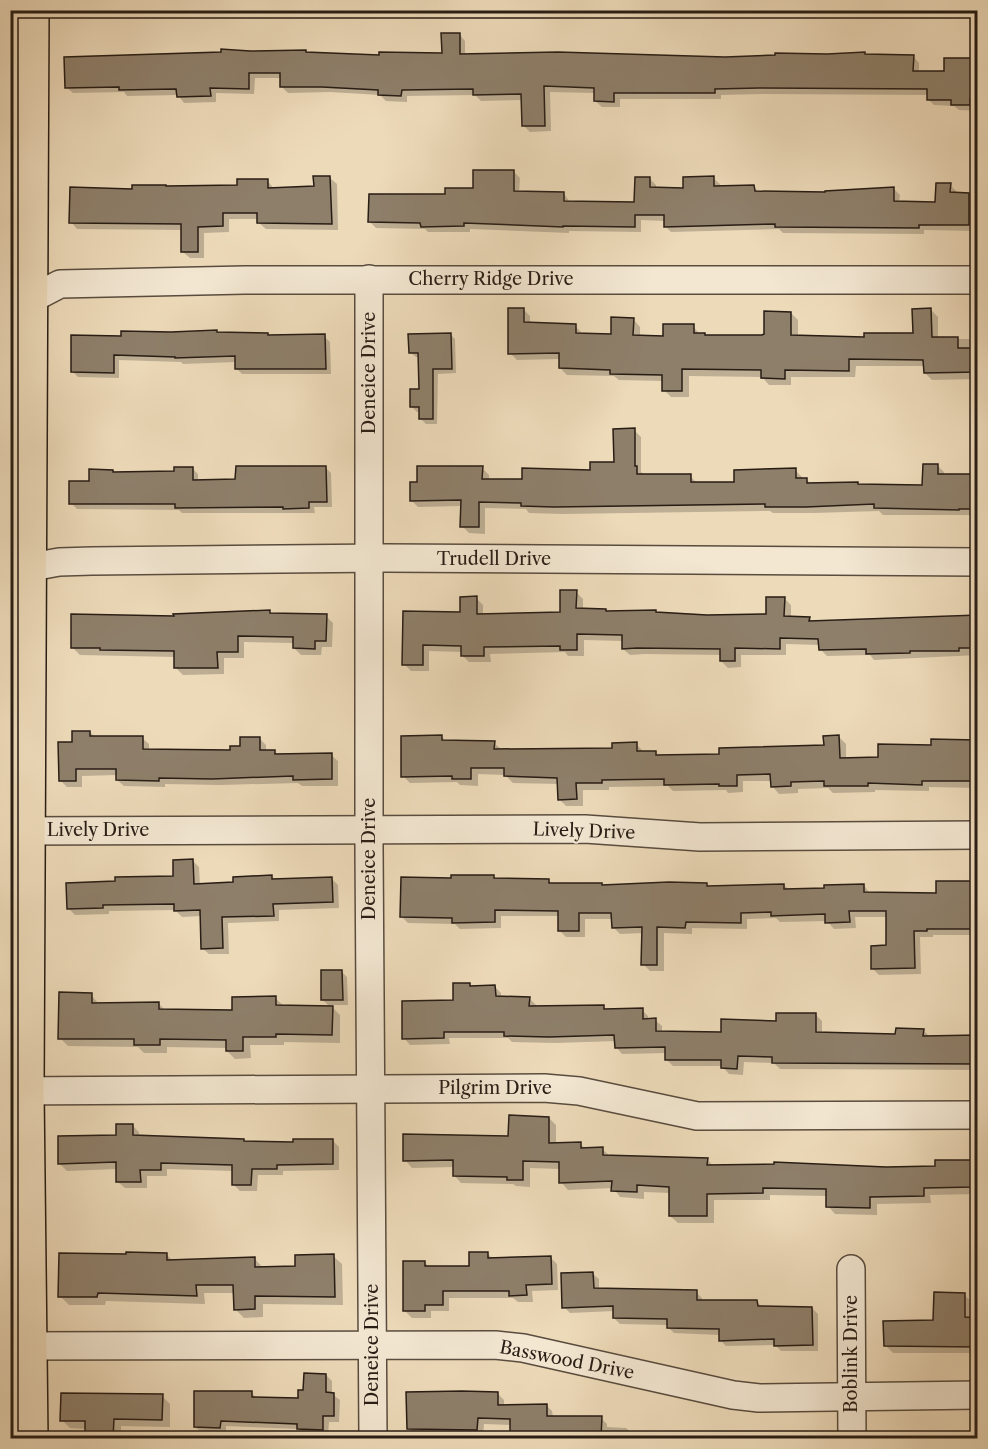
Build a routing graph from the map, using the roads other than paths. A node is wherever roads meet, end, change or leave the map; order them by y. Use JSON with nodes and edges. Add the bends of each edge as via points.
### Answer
{"nodes":[{"id":1,"x":32,"y":10,"type":"edge"},
{"id":2,"x":21,"y":84,"type":"edge"},
{"id":3,"x":21,"y":191,"type":"edge"},
{"id":4,"x":369,"y":279,"type":"junction"},
{"id":5,"x":978,"y":280,"type":"edge"},
{"id":6,"x":20,"y":305,"type":"edge"},
{"id":7,"x":20,"y":441,"type":"edge"},
{"id":8,"x":369,"y":558,"type":"junction"},
{"id":9,"x":978,"y":562,"type":"edge"},
{"id":10,"x":20,"y":569,"type":"edge"},
{"id":11,"x":20,"y":699,"type":"edge"},
{"id":12,"x":369,"y":829,"type":"junction"},
{"id":13,"x":20,"y":830,"type":"edge"},
{"id":14,"x":978,"y":835,"type":"edge"},
{"id":15,"x":19,"y":961,"type":"edge"},
{"id":16,"x":370,"y":1088,"type":"junction"},
{"id":17,"x":19,"y":1091,"type":"edge"},
{"id":18,"x":978,"y":1115,"type":"edge"},
{"id":19,"x":19,"y":1209,"type":"edge"},
{"id":20,"x":851,"y":1269,"type":"dead end"},
{"id":21,"x":372,"y":1344,"type":"junction"},
{"id":22,"x":20,"y":1346,"type":"edge"},
{"id":23,"x":978,"y":1395,"type":"edge"},
{"id":24,"x":852,"y":1396,"type":"junction"},
{"id":25,"x":31,"y":1438,"type":"edge"},
{"id":26,"x":373,"y":1438,"type":"edge"},
{"id":27,"x":852,"y":1438,"type":"edge"}],
"edges":[{"from":1,"to":2,"type":"main road"},
{"from":2,"to":3,"type":"main road"},
{"from":3,"to":6,"type":"main road"},
{"from":4,"to":5,"type":"street","name":"Cherry Ridge Drive"},
{"from":4,"to":6,"type":"street","name":"Cherry Ridge Drive","via":[[60,284]]},
{"from":4,"to":8,"type":"street","name":"Deneice Drive"},
{"from":6,"to":7,"type":"main road"},
{"from":7,"to":10,"type":"main road"},
{"from":8,"to":9,"type":"street","name":"Trudell Drive"},
{"from":8,"to":10,"type":"street","name":"Trudell Drive","via":[[59,562]]},
{"from":8,"to":12,"type":"street","name":"Deneice Drive"},
{"from":10,"to":11,"type":"main road"},
{"from":11,"to":13,"type":"main road"},
{"from":12,"to":13,"type":"street","name":"Lively Drive"},
{"from":12,"to":14,"type":"street","name":"Lively Drive","via":[[585,829],[700,837]]},
{"from":12,"to":16,"type":"street","name":"Deneice Drive"},
{"from":13,"to":15,"type":"main road"},
{"from":15,"to":17,"type":"main road"},
{"from":16,"to":17,"type":"street","name":"Pilgrim Drive"},
{"from":16,"to":18,"type":"street","name":"Pilgrim Drive","via":[[562,1089],[697,1116]]},
{"from":16,"to":21,"type":"street","name":"Deneice Drive"},
{"from":17,"to":19,"type":"main road"},
{"from":19,"to":22,"type":"main road"},
{"from":20,"to":24,"type":"street","name":"Boblink Drive"},
{"from":21,"to":22,"type":"street","name":"Basswood Drive"},
{"from":21,"to":24,"type":"street","name":"Basswood Drive","via":[[514,1347],[733,1395]]},
{"from":21,"to":26,"type":"street","name":"Deneice Drive"},
{"from":22,"to":25,"type":"main road"},
{"from":23,"to":24,"type":"street","name":"Basswood Drive"},
{"from":24,"to":27,"type":"street","name":"Boblink Drive"}]}
